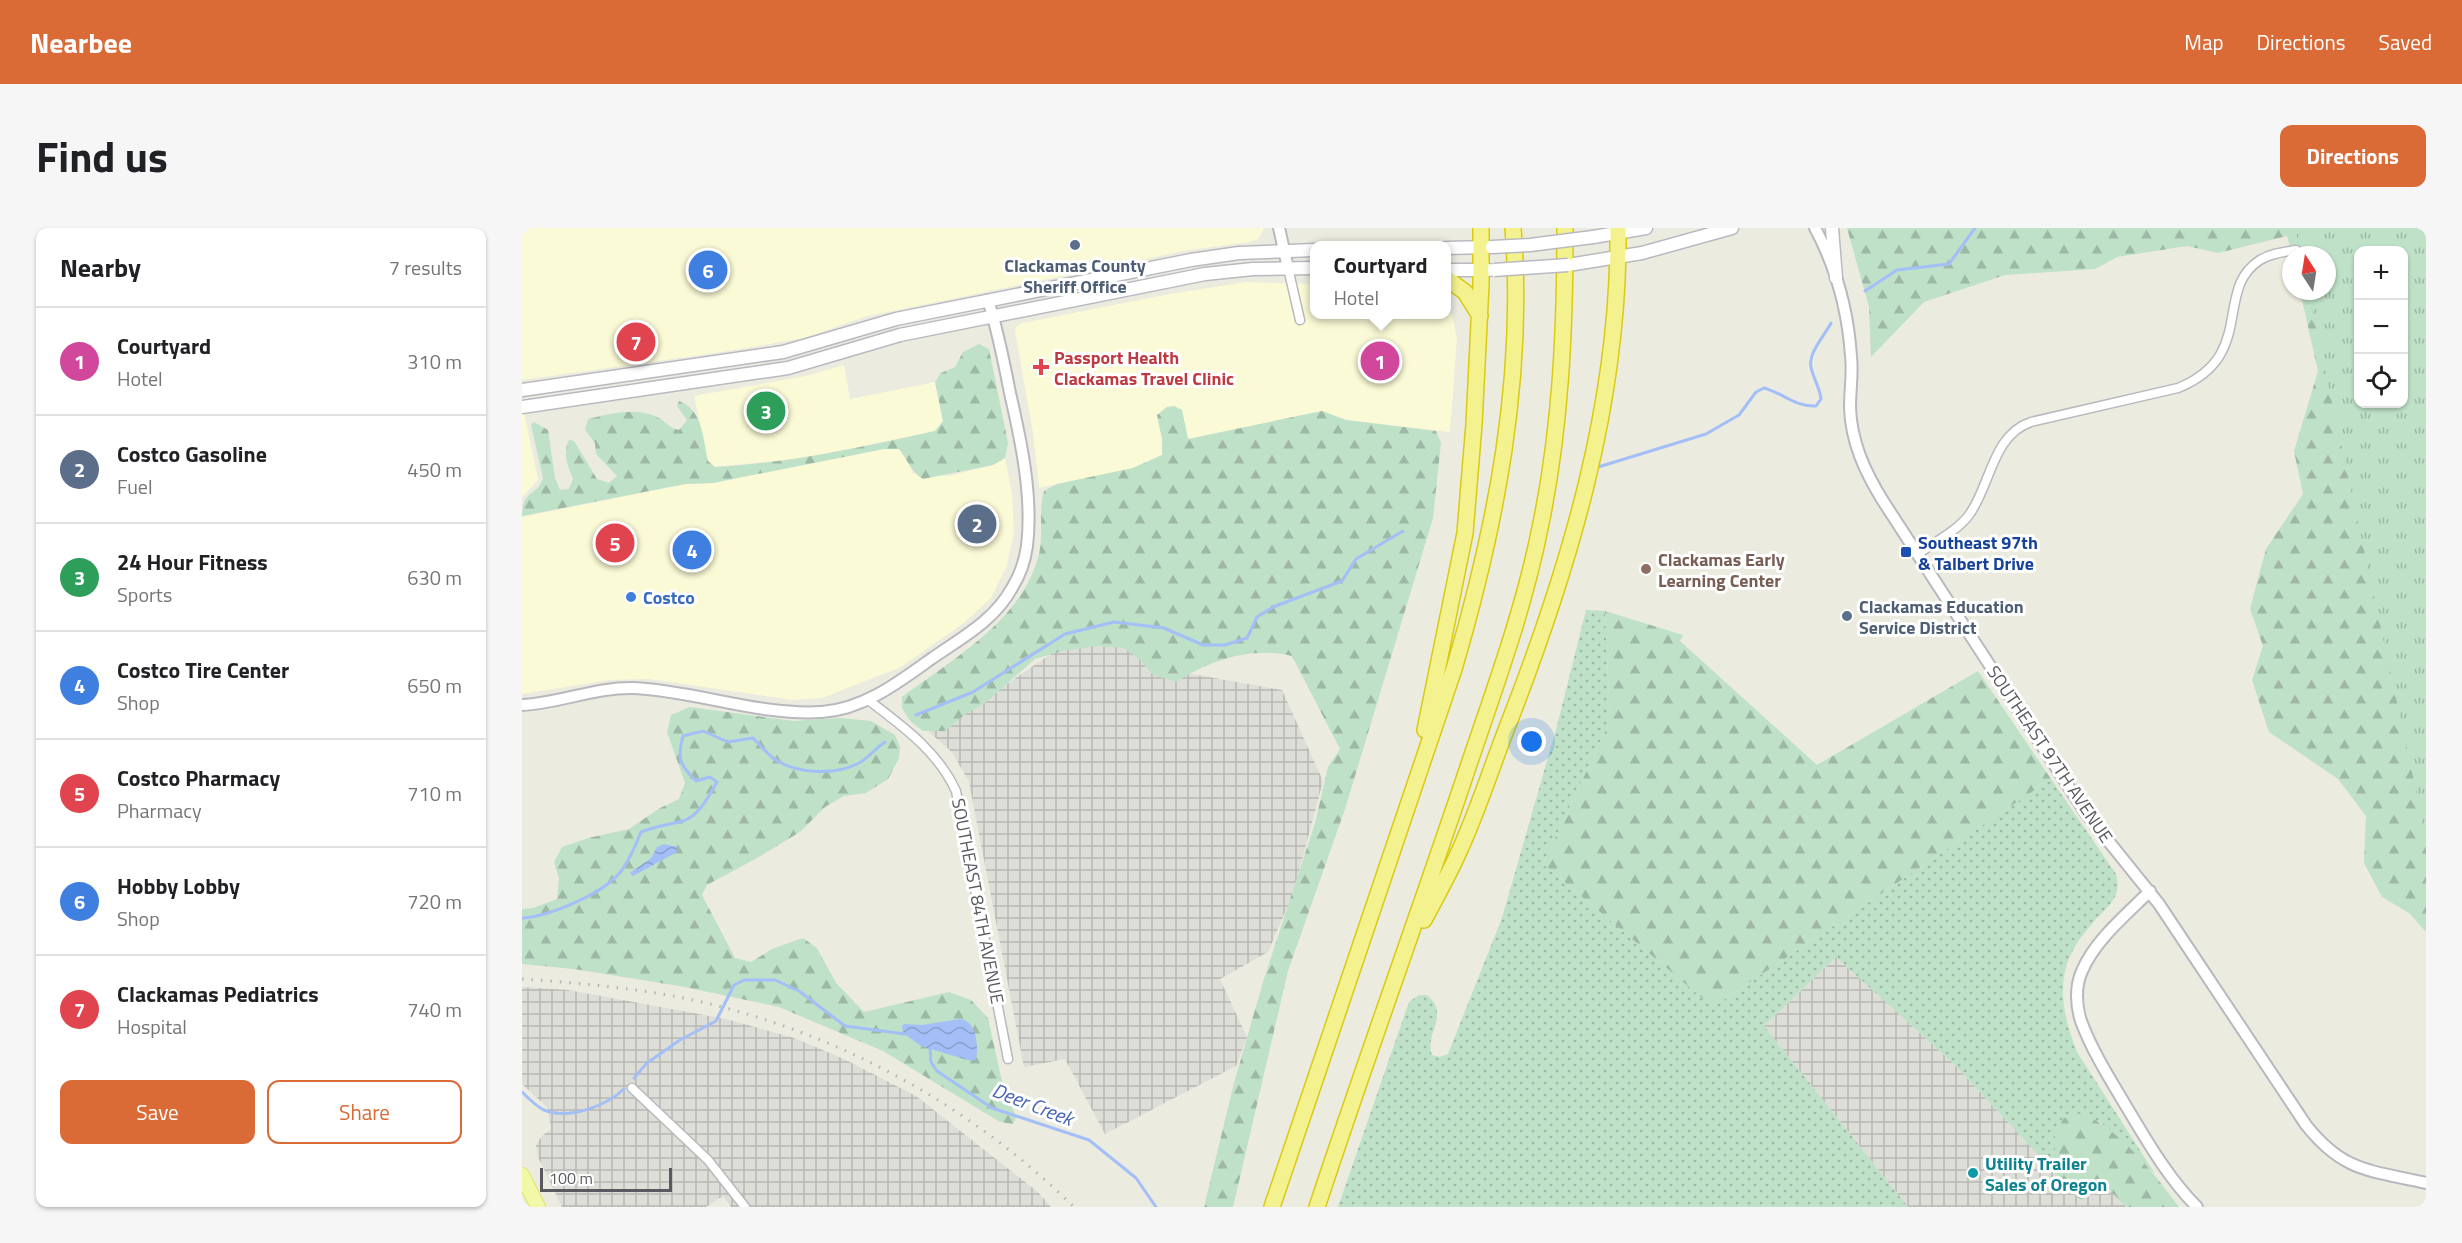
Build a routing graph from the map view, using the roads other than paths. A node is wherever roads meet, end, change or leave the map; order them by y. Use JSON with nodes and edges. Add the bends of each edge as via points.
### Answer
{"nodes":[{"id":1,"x":1279,"y":228,"type":"edge"},
{"id":2,"x":1481,"y":228,"type":"edge"},
{"id":3,"x":1565,"y":228,"type":"edge"},
{"id":4,"x":1646,"y":228,"type":"edge"},
{"id":5,"x":1732,"y":228,"type":"edge"},
{"id":6,"x":1815,"y":228,"type":"edge"},
{"id":7,"x":1832,"y":228,"type":"edge"},
{"id":8,"x":1513,"y":230,"type":"edge"},
{"id":9,"x":1618,"y":231,"type":"edge"},
{"id":10,"x":1487,"y":247,"type":"junction"},
{"id":11,"x":1451,"y":248,"type":"edge"},
{"id":12,"x":1284,"y":250,"type":"junction"},
{"id":13,"x":1310,"y":250,"type":"edge"},
{"id":14,"x":2282,"y":253,"type":"edge"},
{"id":15,"x":1618,"y":257,"type":"junction"},
{"id":16,"x":1173,"y":263,"type":"junction"},
{"id":17,"x":1288,"y":268,"type":"junction"},
{"id":18,"x":1310,"y":268,"type":"edge"},
{"id":19,"x":1451,"y":270,"type":"edge"},
{"id":20,"x":1487,"y":270,"type":"junction"},
{"id":21,"x":1836,"y":278,"type":"junction"},
{"id":22,"x":1451,"y":282,"type":"edge"},
{"id":23,"x":1141,"y":287,"type":"junction"},
{"id":24,"x":988,"y":300,"type":"junction"},
{"id":25,"x":993,"y":316,"type":"junction"},
{"id":26,"x":1480,"y":316,"type":"junction"},
{"id":27,"x":1300,"y":321,"type":"dead end"},
{"id":28,"x":522,"y":390,"type":"edge"},
{"id":29,"x":522,"y":407,"type":"edge"},
{"id":30,"x":1917,"y":554,"type":"junction"},
{"id":31,"x":867,"y":699,"type":"junction"},
{"id":32,"x":522,"y":705,"type":"edge"},
{"id":33,"x":1410,"y":799,"type":"junction"},
{"id":34,"x":2150,"y":891,"type":"junction"},
{"id":35,"x":1400,"y":966,"type":"junction"},
{"id":36,"x":1008,"y":1059,"type":"dead end"},
{"id":37,"x":633,"y":1088,"type":"dead end"},
{"id":38,"x":522,"y":1175,"type":"edge"},
{"id":39,"x":2426,"y":1183,"type":"edge"},
{"id":40,"x":538,"y":1207,"type":"edge"},
{"id":41,"x":745,"y":1207,"type":"edge"},
{"id":42,"x":1272,"y":1207,"type":"edge"},
{"id":43,"x":1317,"y":1207,"type":"edge"},
{"id":44,"x":2198,"y":1207,"type":"edge"}],
"edges":[{"from":1,"to":12,"type":"street"},
{"from":2,"to":10,"type":"highway"},
{"from":3,"to":35,"type":"highway","via":[[1562,383],[1540,531],[1509,642]]},
{"from":4,"to":9,"type":"main road"},
{"from":5,"to":15,"type":"main road"},
{"from":6,"to":21,"type":"street","name":"SOUTHEAST 97TH AVENUE"},
{"from":7,"to":21,"type":"main road"},
{"from":8,"to":33,"type":"highway","via":[[1512,387],[1495,513],[1454,669]]},
{"from":9,"to":10,"type":"main road","bridge":true,"via":[[1538,244]]},
{"from":9,"to":15,"type":"highway"},
{"from":10,"to":11,"type":"main road"},
{"from":10,"to":20,"type":"highway"},
{"from":12,"to":13,"type":"main road"},
{"from":12,"to":16,"type":"main road","via":[[1222,254]]},
{"from":12,"to":17,"type":"street"},
{"from":14,"to":30,"type":"street","via":[[2261,259],[2243,277],[2225,346],[2220,357],[2200,377],[2178,388],[2019,427],[2002,444],[1968,517]]},
{"from":15,"to":20,"type":"main road","bridge":true,"via":[[1540,268]]},
{"from":15,"to":35,"type":"highway","via":[[1608,374],[1591,469],[1572,543],[1527,678],[1457,855]]},
{"from":16,"to":23,"type":"main road","via":[[1167,271],[1145,278]]},
{"from":16,"to":24,"type":"main road"},
{"from":17,"to":18,"type":"main road"},
{"from":17,"to":23,"type":"main road","via":[[1219,272]]},
{"from":17,"to":27,"type":"street"},
{"from":19,"to":20,"type":"main road"},
{"from":20,"to":26,"type":"highway"},
{"from":21,"to":30,"type":"street","name":"SOUTHEAST 97TH AVENUE","via":[[1847,326],[1850,409],[1857,448],[1874,486]]},
{"from":22,"to":26,"type":"highway","via":[[1465,292]]},
{"from":23,"to":25,"type":"main road"},
{"from":24,"to":25,"type":"street"},
{"from":24,"to":28,"type":"main road","via":[[876,324],[783,352]]},
{"from":25,"to":29,"type":"main road","via":[[900,335],[788,368]]},
{"from":25,"to":31,"type":"street","via":[[1023,463],[1028,531],[1024,562],[1005,600],[973,632]]},
{"from":26,"to":33,"type":"highway","via":[[1465,533]]},
{"from":30,"to":34,"type":"street","name":"SOUTHEAST 97TH AVENUE","via":[[2085,812]]},
{"from":31,"to":32,"type":"street","via":[[825,712],[806,712],[620,688]]},
{"from":31,"to":36,"type":"street","name":"SOUTHEAST 84TH AVENUE","via":[[929,750],[956,791]]},
{"from":33,"to":42,"type":"highway"},
{"from":34,"to":39,"type":"street","name":"SOUTHEAST 97TH AVENUE","via":[[2320,1142],[2359,1169]]},
{"from":34,"to":44,"type":"street","via":[[2087,962],[2079,982],[2078,1004],[2086,1033],[2115,1087],[2170,1176]]},
{"from":35,"to":43,"type":"highway"},
{"from":37,"to":41,"type":"street","via":[[708,1160]]},
{"from":38,"to":40,"type":"main road"}]}
